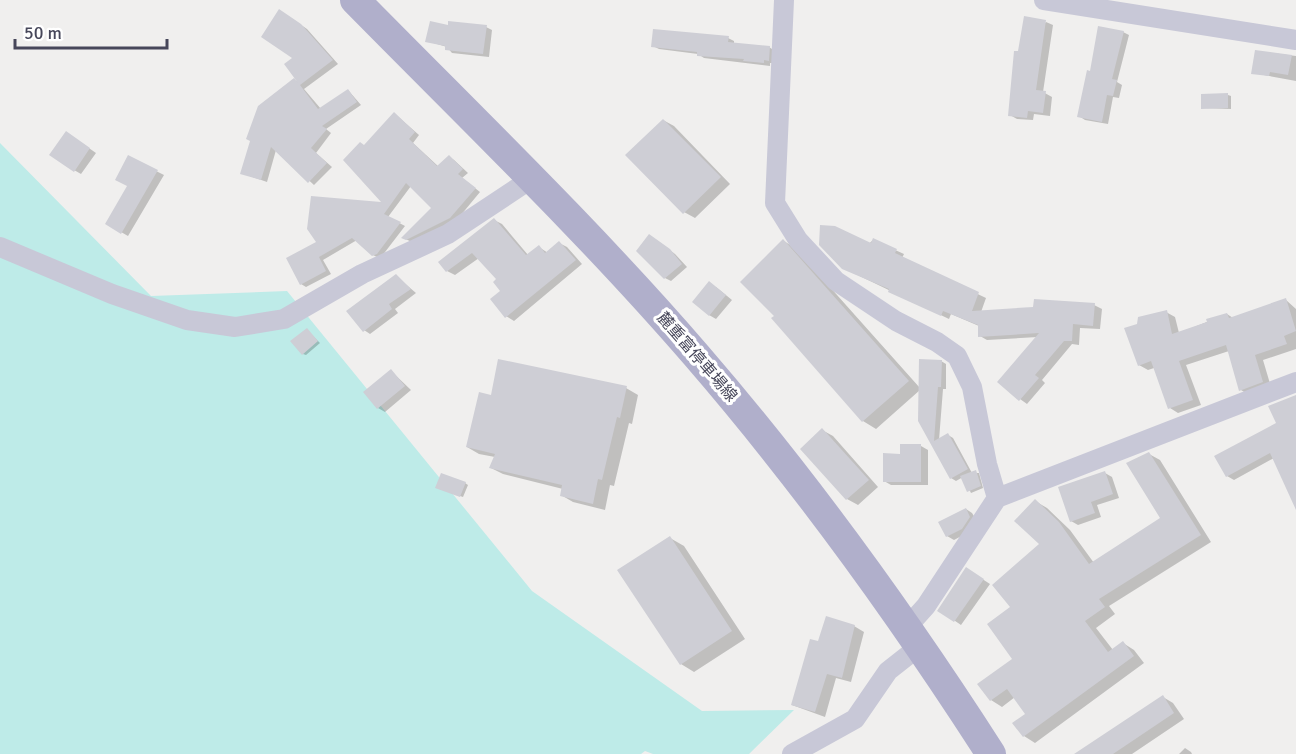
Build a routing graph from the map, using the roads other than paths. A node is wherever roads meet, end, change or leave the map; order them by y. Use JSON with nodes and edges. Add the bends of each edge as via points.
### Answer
{"nodes":[{"id":1,"x":355,"y":0,"type":"edge"},
{"id":2,"x":784,"y":0,"type":"edge"},
{"id":3,"x":1044,"y":0,"type":"edge"},
{"id":4,"x":1296,"y":40,"type":"edge"},
{"id":5,"x":531,"y":179,"type":"junction"},
{"id":6,"x":0,"y":247,"type":"edge"},
{"id":7,"x":1296,"y":382,"type":"edge"},
{"id":8,"x":997,"y":498,"type":"junction"},
{"id":9,"x":914,"y":635,"type":"junction"},
{"id":10,"x":792,"y":754,"type":"edge"},
{"id":11,"x":991,"y":754,"type":"edge"}],
"edges":[{"from":1,"to":5,"type":"main road","name":"麓重富停車場線"},
{"from":2,"to":8,"type":"street","via":[[775,202],[798,240],[836,281],[957,356],[972,387]]},
{"from":3,"to":4,"type":"street"},
{"from":5,"to":6,"type":"street","via":[[448,234],[362,274],[284,319],[235,327],[186,320]]},
{"from":5,"to":9,"type":"main road","name":"麓重富停車場線","via":[[695,353],[791,468]]},
{"from":7,"to":8,"type":"street"},
{"from":8,"to":9,"type":"street","via":[[926,606]]},
{"from":9,"to":10,"type":"street","via":[[855,719]]},
{"from":9,"to":11,"type":"main road","name":"麓重富停車場線"}]}
